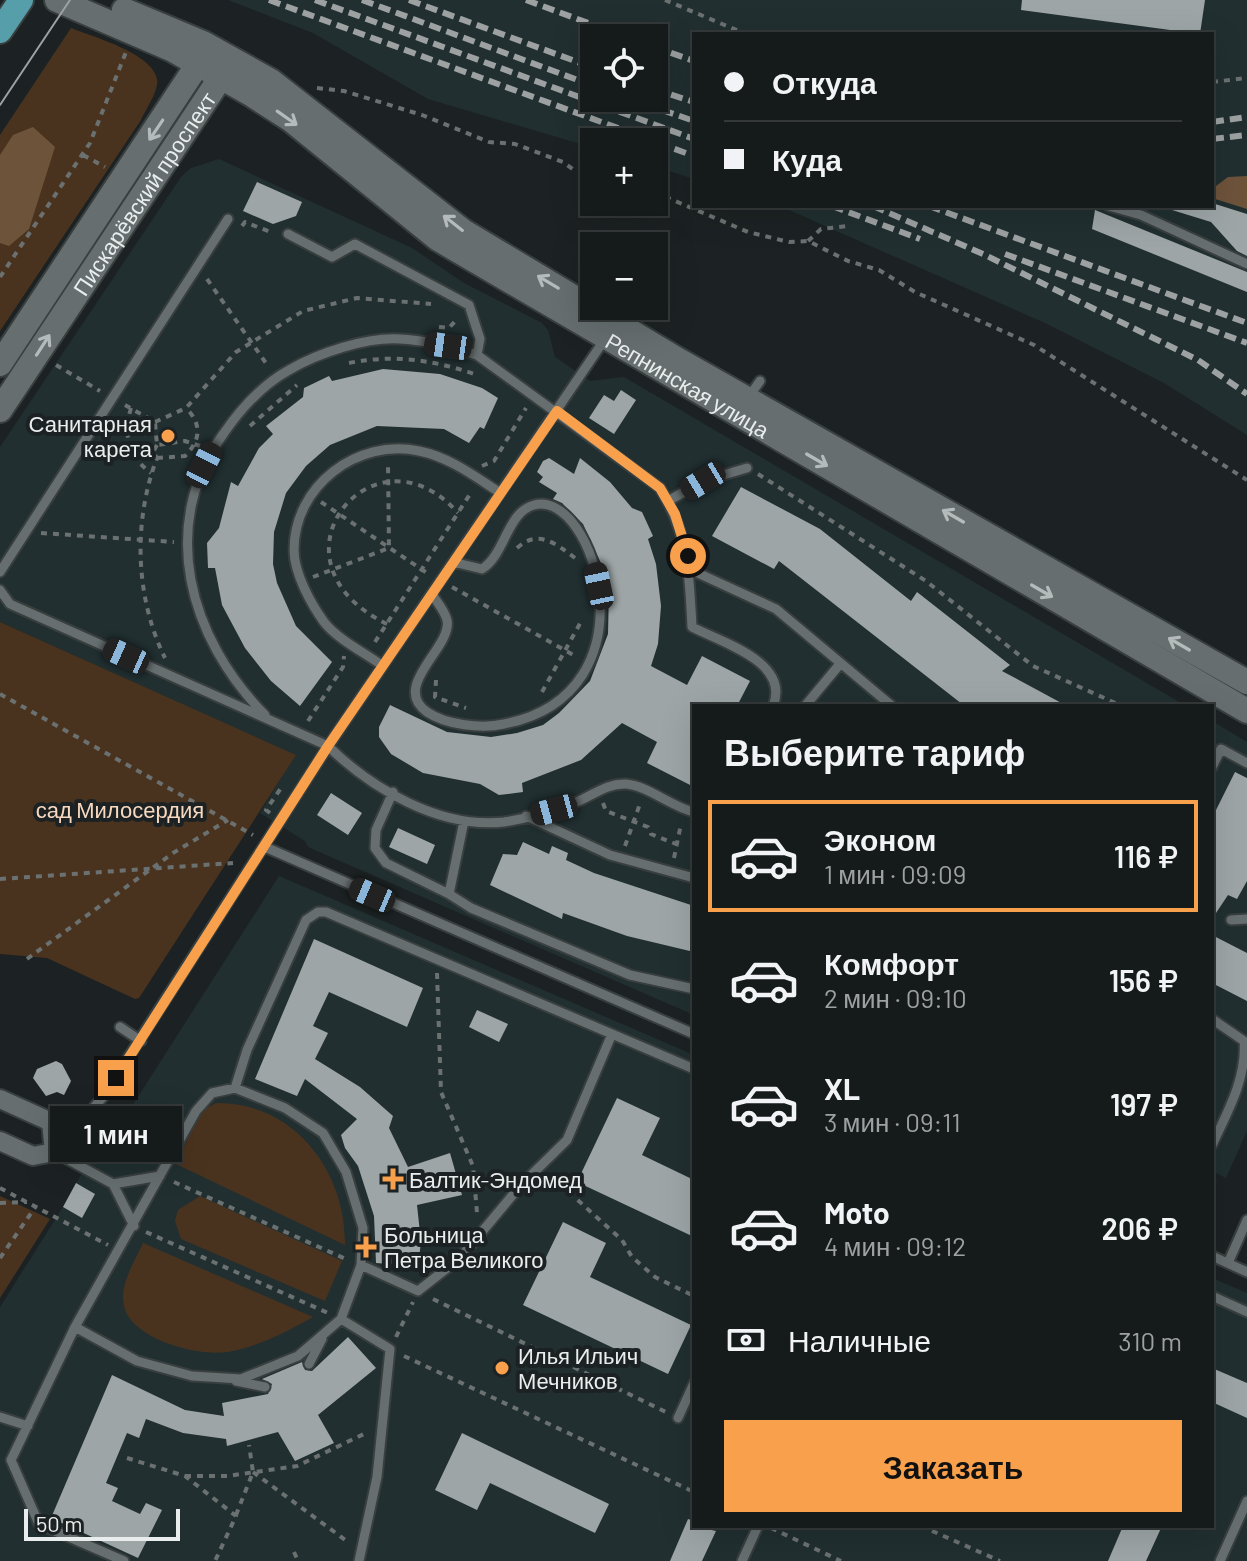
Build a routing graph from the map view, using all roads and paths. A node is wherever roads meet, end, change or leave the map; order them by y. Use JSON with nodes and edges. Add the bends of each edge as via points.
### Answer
{"nodes":[{"id":1,"x":21,"y":0,"type":"edge"},
{"id":2,"x":57,"y":0,"type":"edge"},
{"id":3,"x":100,"y":0,"type":"edge"},
{"id":4,"x":665,"y":0,"type":"edge"},
{"id":5,"x":0,"y":31,"type":"edge"},
{"id":6,"x":741,"y":32,"type":"edge"},
{"id":7,"x":129,"y":46,"type":"dead end"},
{"id":8,"x":222,"y":52,"type":"junction"},
{"id":9,"x":198,"y":64,"type":"junction"},
{"id":10,"x":221,"y":77,"type":"junction"},
{"id":11,"x":1247,"y":78,"type":"edge"},
{"id":12,"x":1214,"y":82,"type":"edge"},
{"id":13,"x":317,"y":88,"type":"dead end"},
{"id":14,"x":83,"y":155,"type":"junction"},
{"id":15,"x":112,"y":170,"type":"dead end"},
{"id":16,"x":580,"y":170,"type":"edge"},
{"id":17,"x":668,"y":198,"type":"edge"},
{"id":18,"x":1116,"y":208,"type":"edge"},
{"id":19,"x":228,"y":219,"type":"dead end"},
{"id":20,"x":848,"y":226,"type":"dead end"},
{"id":21,"x":288,"y":234,"type":"dead end"},
{"id":22,"x":808,"y":241,"type":"junction"},
{"id":23,"x":1247,"y":264,"type":"edge"},
{"id":24,"x":0,"y":277,"type":"edge"},
{"id":25,"x":207,"y":279,"type":"dead end"},
{"id":26,"x":611,"y":329,"type":"dead end"},
{"id":27,"x":477,"y":355,"type":"junction"},
{"id":28,"x":0,"y":364,"type":"edge"},
{"id":29,"x":54,"y":364,"type":"dead end"},
{"id":30,"x":335,"y":366,"type":"dead end"},
{"id":31,"x":270,"y":368,"type":"dead end"},
{"id":32,"x":485,"y":378,"type":"dead end"},
{"id":33,"x":304,"y":380,"type":"dead end"},
{"id":34,"x":114,"y":398,"type":"junction"},
{"id":35,"x":749,"y":398,"type":"junction"},
{"id":36,"x":526,"y":404,"type":"dead end"},
{"id":37,"x":131,"y":408,"type":"junction"},
{"id":38,"x":186,"y":408,"type":"dead end"},
{"id":39,"x":0,"y":410,"type":"edge"},
{"id":40,"x":557,"y":411,"type":"junction"},
{"id":41,"x":249,"y":428,"type":"dead end"},
{"id":42,"x":193,"y":443,"type":"junction"},
{"id":43,"x":157,"y":445,"type":"junction"},
{"id":44,"x":200,"y":446,"type":"dead end"},
{"id":45,"x":390,"y":450,"type":"junction"},
{"id":46,"x":157,"y":458,"type":"junction"},
{"id":47,"x":473,"y":465,"type":"dead end"},
{"id":48,"x":747,"y":468,"type":"joint"},
{"id":49,"x":151,"y":473,"type":"junction"},
{"id":50,"x":480,"y":479,"type":"junction"},
{"id":51,"x":1247,"y":480,"type":"edge"},
{"id":52,"x":389,"y":481,"type":"junction"},
{"id":53,"x":499,"y":492,"type":"junction"},
{"id":54,"x":668,"y":501,"type":"junction"},
{"id":55,"x":458,"y":513,"type":"junction"},
{"id":56,"x":39,"y":533,"type":"dead end"},
{"id":57,"x":140,"y":540,"type":"junction"},
{"id":58,"x":174,"y":542,"type":"dead end"},
{"id":59,"x":453,"y":562,"type":"junction"},
{"id":60,"x":492,"y":563,"type":"junction"},
{"id":61,"x":580,"y":569,"type":"dead end"},
{"id":62,"x":689,"y":569,"type":"junction"},
{"id":63,"x":331,"y":571,"type":"junction"},
{"id":64,"x":0,"y":572,"type":"edge"},
{"id":65,"x":301,"y":579,"type":"junction"},
{"id":66,"x":0,"y":590,"type":"edge"},
{"id":67,"x":432,"y":594,"type":"junction"},
{"id":68,"x":583,"y":618,"type":"dead end"},
{"id":69,"x":387,"y":624,"type":"junction"},
{"id":70,"x":340,"y":649,"type":"dead end"},
{"id":71,"x":367,"y":654,"type":"junction"},
{"id":72,"x":168,"y":664,"type":"dead end"},
{"id":73,"x":840,"y":664,"type":"junction"},
{"id":74,"x":383,"y":666,"type":"junction"},
{"id":75,"x":438,"y":675,"type":"dead end"},
{"id":76,"x":1247,"y":682,"type":"edge"},
{"id":77,"x":0,"y":694,"type":"edge"},
{"id":78,"x":535,"y":700,"type":"dead end"},
{"id":79,"x":773,"y":704,"type":"edge"},
{"id":80,"x":807,"y":704,"type":"edge"},
{"id":81,"x":890,"y":704,"type":"edge"},
{"id":82,"x":1118,"y":704,"type":"edge"},
{"id":83,"x":468,"y":709,"type":"dead end"},
{"id":84,"x":1247,"y":711,"type":"edge"},
{"id":85,"x":270,"y":720,"type":"junction"},
{"id":86,"x":299,"y":720,"type":"dead end"},
{"id":87,"x":328,"y":746,"type":"junction"},
{"id":88,"x":1214,"y":763,"type":"edge"},
{"id":89,"x":1247,"y":763,"type":"edge"},
{"id":90,"x":284,"y":784,"type":"dead end"},
{"id":91,"x":598,"y":791,"type":"junction"},
{"id":92,"x":393,"y":792,"type":"junction"},
{"id":93,"x":645,"y":792,"type":"junction"},
{"id":94,"x":690,"y":811,"type":"edge"},
{"id":95,"x":526,"y":816,"type":"junction"},
{"id":96,"x":228,"y":820,"type":"junction"},
{"id":97,"x":282,"y":821,"type":"junction"},
{"id":98,"x":464,"y":821,"type":"junction"},
{"id":99,"x":633,"y":821,"type":"junction"},
{"id":100,"x":252,"y":834,"type":"dead end"},
{"id":101,"x":676,"y":844,"type":"junction"},
{"id":102,"x":265,"y":847,"type":"junction"},
{"id":103,"x":621,"y":858,"type":"junction"},
{"id":104,"x":233,"y":863,"type":"dead end"},
{"id":105,"x":156,"y":866,"type":"junction"},
{"id":106,"x":672,"y":872,"type":"junction"},
{"id":107,"x":692,"y":877,"type":"edge"},
{"id":108,"x":0,"y":879,"type":"edge"},
{"id":109,"x":449,"y":894,"type":"junction"},
{"id":110,"x":1247,"y":919,"type":"edge"},
{"id":111,"x":1231,"y":920,"type":"dead end"},
{"id":112,"x":27,"y":959,"type":"dead end"},
{"id":113,"x":437,"y":959,"type":"junction"},
{"id":114,"x":692,"y":989,"type":"edge"},
{"id":115,"x":1214,"y":1020,"type":"edge"},
{"id":116,"x":120,"y":1027,"type":"dead end"},
{"id":117,"x":692,"y":1033,"type":"edge"},
{"id":118,"x":612,"y":1034,"type":"junction"},
{"id":119,"x":141,"y":1041,"type":"junction"},
{"id":120,"x":692,"y":1068,"type":"edge"},
{"id":121,"x":235,"y":1088,"type":"junction"},
{"id":122,"x":0,"y":1099,"type":"edge"},
{"id":123,"x":0,"y":1141,"type":"edge"},
{"id":124,"x":1214,"y":1141,"type":"edge"},
{"id":125,"x":54,"y":1152,"type":"junction"},
{"id":126,"x":541,"y":1166,"type":"junction"},
{"id":127,"x":160,"y":1176,"type":"junction"},
{"id":128,"x":113,"y":1184,"type":"junction"},
{"id":129,"x":0,"y":1188,"type":"edge"},
{"id":130,"x":30,"y":1202,"type":"junction"},
{"id":131,"x":0,"y":1203,"type":"edge"},
{"id":132,"x":36,"y":1206,"type":"junction"},
{"id":133,"x":1247,"y":1220,"type":"edge"},
{"id":134,"x":134,"y":1226,"type":"junction"},
{"id":135,"x":473,"y":1242,"type":"junction"},
{"id":136,"x":117,"y":1250,"type":"junction"},
{"id":137,"x":1214,"y":1257,"type":"edge"},
{"id":138,"x":0,"y":1258,"type":"edge"},
{"id":139,"x":1228,"y":1263,"type":"junction"},
{"id":140,"x":361,"y":1265,"type":"junction"},
{"id":141,"x":1247,"y":1272,"type":"edge"},
{"id":142,"x":418,"y":1291,"type":"junction"},
{"id":143,"x":692,"y":1295,"type":"edge"},
{"id":144,"x":1214,"y":1297,"type":"edge"},
{"id":145,"x":1247,"y":1312,"type":"edge"},
{"id":146,"x":341,"y":1319,"type":"junction"},
{"id":147,"x":75,"y":1327,"type":"junction"},
{"id":148,"x":324,"y":1335,"type":"junction"},
{"id":149,"x":390,"y":1349,"type":"junction"},
{"id":150,"x":309,"y":1364,"type":"dead end"},
{"id":151,"x":217,"y":1378,"type":"junction"},
{"id":152,"x":265,"y":1387,"type":"dead end"},
{"id":153,"x":692,"y":1387,"type":"edge"},
{"id":154,"x":0,"y":1417,"type":"edge"},
{"id":155,"x":678,"y":1418,"type":"joint"},
{"id":156,"x":28,"y":1426,"type":"junction"},
{"id":157,"x":382,"y":1426,"type":"junction"},
{"id":158,"x":249,"y":1445,"type":"dead end"},
{"id":159,"x":127,"y":1458,"type":"dead end"},
{"id":160,"x":6,"y":1460,"type":"edge"},
{"id":161,"x":253,"y":1472,"type":"junction"},
{"id":162,"x":185,"y":1476,"type":"junction"},
{"id":163,"x":692,"y":1491,"type":"edge"},
{"id":164,"x":1247,"y":1501,"type":"edge"},
{"id":165,"x":236,"y":1516,"type":"junction"},
{"id":166,"x":757,"y":1528,"type":"edge"},
{"id":167,"x":771,"y":1528,"type":"edge"},
{"id":168,"x":926,"y":1528,"type":"edge"},
{"id":169,"x":294,"y":1552,"type":"dead end"},
{"id":170,"x":360,"y":1556,"type":"edge"},
{"id":171,"x":124,"y":1561,"type":"edge"},
{"id":172,"x":215,"y":1561,"type":"edge"},
{"id":173,"x":298,"y":1561,"type":"edge"},
{"id":174,"x":742,"y":1561,"type":"edge"},
{"id":175,"x":841,"y":1561,"type":"edge"},
{"id":176,"x":1000,"y":1561,"type":"edge"},
{"id":177,"x":1220,"y":1561,"type":"edge"}],
"edges":[{"from":1,"to":5,"type":"main road"},
{"from":2,"to":9,"type":"street","name":"Репнинская улица"},
{"from":3,"to":8,"type":"street","name":"Репнинская улица"},
{"from":4,"to":6,"type":"path"},
{"from":7,"to":14,"type":"path"},
{"from":8,"to":9,"type":"street","name":"Пискарёвский проспект"},
{"from":8,"to":10,"type":"street","name":"Пискарёвский проспект"},
{"from":35,"to":8,"type":"street","name":"Репнинская улица","one_way":true,"via":[[463,231],[304,105]]},
{"from":9,"to":10,"type":"street","name":"Репнинская улица"},
{"from":9,"to":28,"type":"street","name":"Пискарёвский проспект","one_way":true},
{"from":10,"to":35,"type":"street","name":"Репнинская улица","one_way":true,"via":[[291,120],[438,239]]},
{"from":39,"to":10,"type":"street","name":"Пискарёвский проспект","one_way":true},
{"from":11,"to":12,"type":"path"},
{"from":13,"to":16,"type":"path","via":[[422,115],[489,142],[515,144]]},
{"from":14,"to":15,"type":"path"},
{"from":14,"to":24,"type":"path"},
{"from":17,"to":22,"type":"path","via":[[748,232]]},
{"from":18,"to":23,"type":"lane"},
{"from":19,"to":34,"type":"lane"},
{"from":20,"to":22,"type":"path","via":[[821,229]]},
{"from":21,"to":27,"type":"lane","via":[[332,257],[355,244],[469,305],[480,339]]},
{"from":22,"to":51,"type":"path","via":[[1034,345]]},
{"from":25,"to":31,"type":"path"},
{"from":26,"to":40,"type":"lane"},
{"from":27,"to":40,"type":"lane"},
{"from":27,"to":85,"type":"lane","via":[[397,338],[317,354],[271,380],[238,412],[212,449],[196,481],[187,528],[195,602],[229,672]]},
{"from":29,"to":34,"type":"path"},
{"from":30,"to":32,"type":"path","via":[[376,357],[416,359]]},
{"from":33,"to":41,"type":"path"},
{"from":34,"to":37,"type":"path"},
{"from":34,"to":64,"type":"lane"},
{"from":76,"to":35,"type":"street","name":"Репнинская улица","one_way":true},
{"from":35,"to":84,"type":"street","name":"Репнинская улица","one_way":true},
{"from":36,"to":47,"type":"path","via":[[494,461]]},
{"from":37,"to":43,"type":"path","via":[[155,422]]},
{"from":37,"to":49,"type":"path","via":[[127,440],[132,455]]},
{"from":38,"to":42,"type":"path","via":[[198,422]]},
{"from":40,"to":53,"type":"lane"},
{"from":40,"to":54,"type":"lane","via":[[621,456]]},
{"from":42,"to":43,"type":"path"},
{"from":42,"to":44,"type":"path"},
{"from":42,"to":46,"type":"path","via":[[185,456]]},
{"from":43,"to":46,"type":"path"},
{"from":45,"to":50,"type":"lane","via":[[418,450]]},
{"from":45,"to":52,"type":"path"},
{"from":45,"to":65,"type":"lane","via":[[364,452],[341,464],[311,495],[296,529],[294,553]]},
{"from":46,"to":49,"type":"path"},
{"from":48,"to":54,"type":"lane","via":[[703,481]]},
{"from":48,"to":82,"type":"path","via":[[926,581],[1033,666]]},
{"from":49,"to":57,"type":"path"},
{"from":50,"to":53,"type":"lane"},
{"from":50,"to":55,"type":"path"},
{"from":52,"to":55,"type":"path","via":[[420,483]]},
{"from":52,"to":63,"type":"path","via":[[371,486],[338,513],[328,548]]},
{"from":52,"to":63,"type":"path","via":[[389,548]]},
{"from":53,"to":59,"type":"lane"},
{"from":54,"to":62,"type":"lane"},
{"from":55,"to":69,"type":"path"},
{"from":56,"to":57,"type":"path"},
{"from":57,"to":58,"type":"path"},
{"from":57,"to":72,"type":"path","via":[[147,605]]},
{"from":59,"to":60,"type":"lane","via":[[482,569]]},
{"from":59,"to":67,"type":"lane"},
{"from":60,"to":61,"type":"path","via":[[508,565],[518,547],[539,537],[576,559]]},
{"from":60,"to":67,"type":"lane","via":[[520,513],[543,503],[557,509],[592,552],[600,621],[593,657],[581,681],[560,702],[527,720],[466,725],[428,712],[419,702],[417,685],[424,666],[447,634],[447,619]]},
{"from":62,"to":73,"type":"lane","via":[[776,609]]},
{"from":62,"to":79,"type":"lane","via":[[692,627],[760,662],[773,678]]},
{"from":63,"to":65,"type":"path"},
{"from":63,"to":69,"type":"path","via":[[348,599]]},
{"from":65,"to":71,"type":"lane","via":[[325,624]]},
{"from":66,"to":85,"type":"lane","via":[[10,604]]},
{"from":67,"to":74,"type":"lane"},
{"from":68,"to":78,"type":"path","via":[[550,683]]},
{"from":69,"to":71,"type":"path"},
{"from":70,"to":86,"type":"path","via":[[343,667],[307,723]]},
{"from":71,"to":74,"type":"lane"},
{"from":73,"to":80,"type":"lane"},
{"from":73,"to":81,"type":"lane"},
{"from":74,"to":87,"type":"lane"},
{"from":75,"to":83,"type":"path","via":[[435,697]]},
{"from":77,"to":96,"type":"path"},
{"from":85,"to":87,"type":"lane"},
{"from":87,"to":92,"type":"lane"},
{"from":87,"to":97,"type":"lane"},
{"from":88,"to":89,"type":"lane","via":[[1221,749]]},
{"from":90,"to":97,"type":"path","via":[[266,810]]},
{"from":91,"to":93,"type":"lane","via":[[629,784]]},
{"from":91,"to":95,"type":"lane","via":[[574,804]]},
{"from":91,"to":99,"type":"path","via":[[606,811]]},
{"from":92,"to":98,"type":"lane"},
{"from":92,"to":109,"type":"lane","via":[[376,830],[375,848],[386,863]]},
{"from":93,"to":94,"type":"lane"},
{"from":93,"to":99,"type":"path"},
{"from":94,"to":101,"type":"path"},
{"from":95,"to":98,"type":"lane","via":[[504,822]]},
{"from":95,"to":103,"type":"lane"},
{"from":96,"to":100,"type":"path"},
{"from":96,"to":105,"type":"path"},
{"from":97,"to":102,"type":"lane"},
{"from":98,"to":109,"type":"lane"},
{"from":99,"to":101,"type":"path"},
{"from":99,"to":103,"type":"path"},
{"from":101,"to":106,"type":"path"},
{"from":102,"to":117,"type":"lane"},
{"from":102,"to":119,"type":"lane"},
{"from":103,"to":106,"type":"lane"},
{"from":104,"to":105,"type":"path"},
{"from":105,"to":108,"type":"path"},
{"from":105,"to":112,"type":"path"},
{"from":106,"to":107,"type":"lane"},
{"from":109,"to":114,"type":"lane","via":[[630,975]]},
{"from":110,"to":111,"type":"lane"},
{"from":113,"to":118,"type":"lane"},
{"from":113,"to":121,"type":"lane","via":[[318,912],[306,920]]},
{"from":113,"to":135,"type":"path","via":[[441,1092],[473,1166],[479,1201]]},
{"from":115,"to":124,"type":"lane","via":[[1244,1041],[1246,1054],[1241,1081]]},
{"from":116,"to":119,"type":"lane"},
{"from":118,"to":120,"type":"lane"},
{"from":118,"to":126,"type":"lane","via":[[567,1140]]},
{"from":119,"to":125,"type":"lane","via":[[103,1097]]},
{"from":121,"to":127,"type":"lane","via":[[212,1093],[196,1111]]},
{"from":121,"to":140,"type":"lane","via":[[285,1108],[323,1133],[346,1172],[363,1228]]},
{"from":122,"to":125,"type":"street","via":[[51,1122]]},
{"from":123,"to":125,"type":"street","via":[[33,1156]]},
{"from":125,"to":128,"type":"lane"},
{"from":126,"to":135,"type":"lane"},
{"from":126,"to":143,"type":"path","via":[[655,1277]]},
{"from":127,"to":128,"type":"lane"},
{"from":127,"to":134,"type":"lane"},
{"from":127,"to":140,"type":"path"},
{"from":128,"to":134,"type":"lane"},
{"from":129,"to":130,"type":"path"},
{"from":130,"to":131,"type":"path"},
{"from":130,"to":132,"type":"path"},
{"from":132,"to":136,"type":"path"},
{"from":132,"to":138,"type":"path"},
{"from":133,"to":139,"type":"lane"},
{"from":134,"to":136,"type":"lane"},
{"from":134,"to":146,"type":"path"},
{"from":135,"to":142,"type":"lane"},
{"from":136,"to":147,"type":"lane"},
{"from":137,"to":139,"type":"lane"},
{"from":139,"to":141,"type":"lane"},
{"from":140,"to":142,"type":"lane"},
{"from":140,"to":146,"type":"lane"},
{"from":142,"to":149,"type":"path"},
{"from":142,"to":155,"type":"path"},
{"from":144,"to":145,"type":"lane"},
{"from":146,"to":148,"type":"lane"},
{"from":146,"to":149,"type":"lane"},
{"from":147,"to":151,"type":"lane","via":[[137,1361]]},
{"from":147,"to":156,"type":"lane"},
{"from":148,"to":150,"type":"lane"},
{"from":148,"to":151,"type":"lane","via":[[298,1356],[241,1379]]},
{"from":149,"to":157,"type":"lane"},
{"from":149,"to":163,"type":"path"},
{"from":151,"to":152,"type":"lane"},
{"from":153,"to":155,"type":"lane"},
{"from":154,"to":156,"type":"lane"},
{"from":156,"to":160,"type":"lane"},
{"from":157,"to":161,"type":"path","via":[[297,1466]]},
{"from":157,"to":170,"type":"lane"},
{"from":158,"to":161,"type":"path"},
{"from":159,"to":162,"type":"path"},
{"from":160,"to":171,"type":"lane","via":[[39,1524]]},
{"from":161,"to":162,"type":"path"},
{"from":161,"to":165,"type":"path"},
{"from":161,"to":170,"type":"path"},
{"from":162,"to":165,"type":"path"},
{"from":164,"to":177,"type":"lane"},
{"from":165,"to":172,"type":"path"},
{"from":166,"to":174,"type":"lane"},
{"from":167,"to":175,"type":"path"},
{"from":168,"to":176,"type":"path"},
{"from":169,"to":173,"type":"path"}]}
